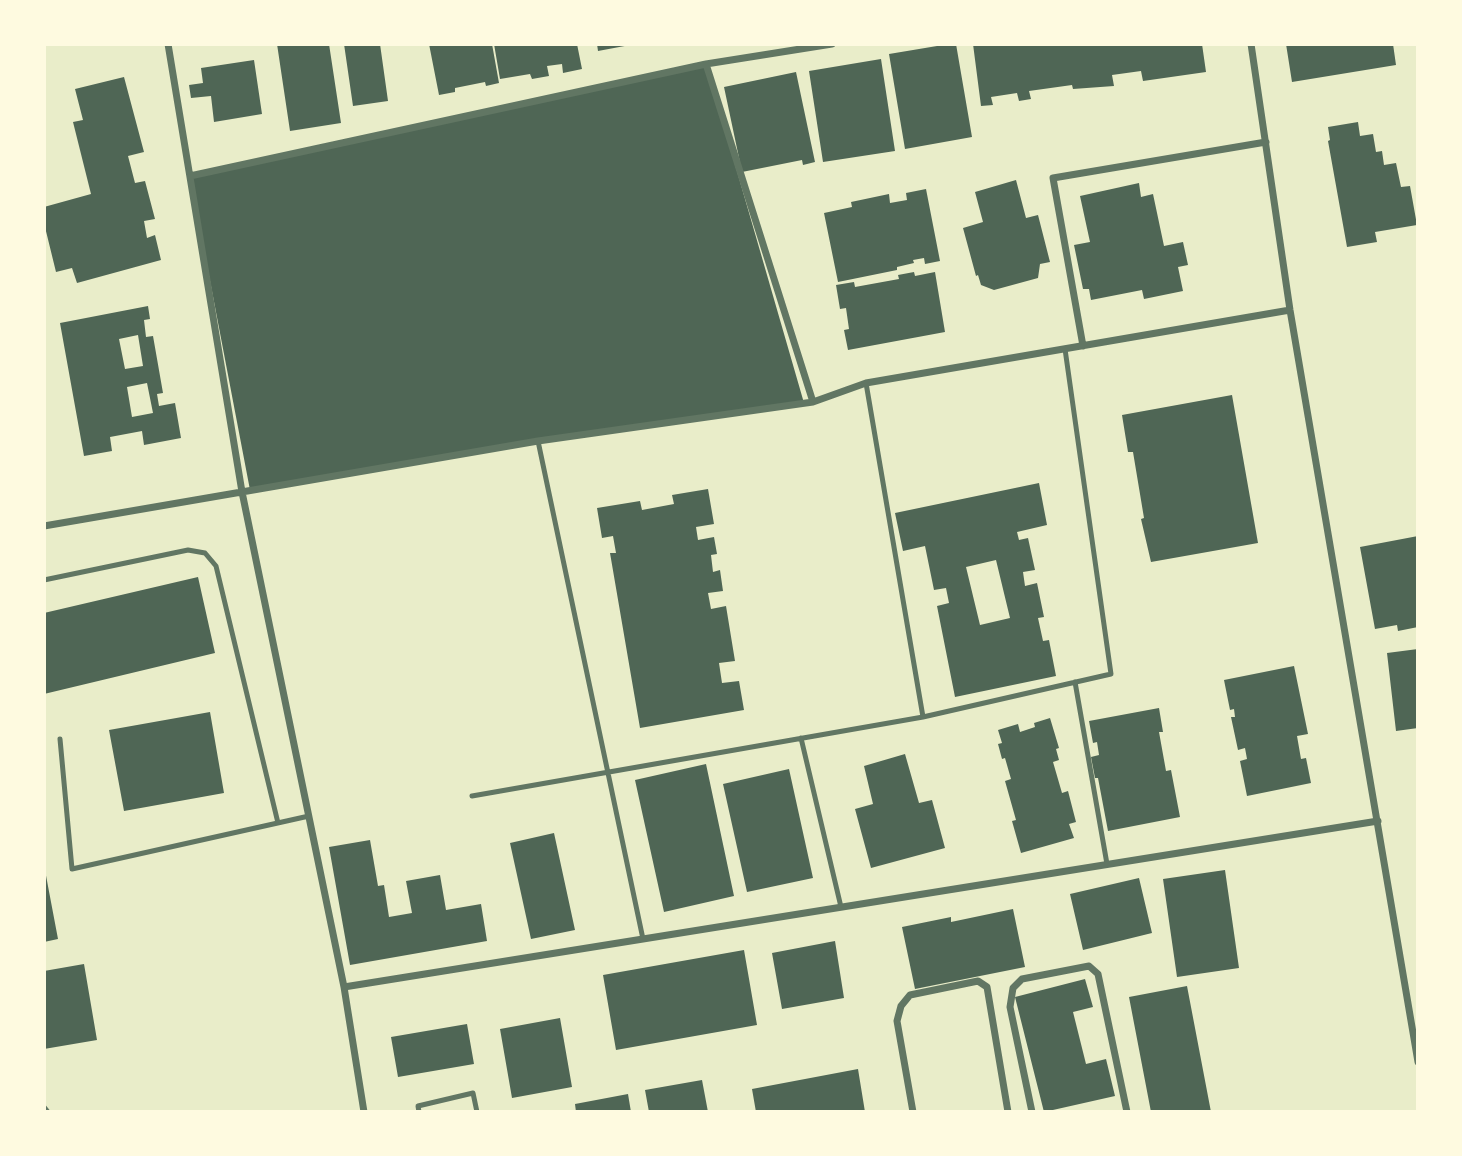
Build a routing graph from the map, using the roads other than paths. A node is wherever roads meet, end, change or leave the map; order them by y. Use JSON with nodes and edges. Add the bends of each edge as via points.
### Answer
{"nodes":[{"id":1,"x":168,"y":44,"type":"edge"},
{"id":2,"x":832,"y":44,"type":"edge"},
{"id":3,"x":1251,"y":44,"type":"edge"},
{"id":4,"x":706,"y":64,"type":"junction"},
{"id":5,"x":1266,"y":142,"type":"junction"},
{"id":6,"x":190,"y":176,"type":"junction"},
{"id":7,"x":1290,"y":310,"type":"junction"},
{"id":8,"x":1083,"y":346,"type":"junction"},
{"id":9,"x":1065,"y":349,"type":"junction"},
{"id":10,"x":866,"y":383,"type":"junction"},
{"id":11,"x":813,"y":402,"type":"junction"},
{"id":12,"x":538,"y":441,"type":"junction"},
{"id":13,"x":242,"y":492,"type":"junction"},
{"id":14,"x":44,"y":526,"type":"edge"},
{"id":15,"x":44,"y":580,"type":"edge"},
{"id":16,"x":1075,"y":682,"type":"junction"},
{"id":17,"x":923,"y":717,"type":"junction"},
{"id":18,"x":801,"y":738,"type":"junction"},
{"id":19,"x":60,"y":739,"type":"dead end"},
{"id":20,"x":610,"y":772,"type":"junction"},
{"id":21,"x":472,"y":796,"type":"dead end"},
{"id":22,"x":309,"y":816,"type":"junction"},
{"id":23,"x":1378,"y":821,"type":"junction"},
{"id":24,"x":278,"y":823,"type":"junction"},
{"id":25,"x":1107,"y":864,"type":"junction"},
{"id":26,"x":841,"y":907,"type":"junction"},
{"id":27,"x":643,"y":939,"type":"junction"},
{"id":28,"x":344,"y":987,"type":"junction"},
{"id":29,"x":1418,"y":1062,"type":"edge"},
{"id":30,"x":44,"y":1107,"type":"edge"},
{"id":31,"x":48,"y":1112,"type":"edge"},
{"id":32,"x":364,"y":1112,"type":"edge"},
{"id":33,"x":419,"y":1112,"type":"edge"},
{"id":34,"x":477,"y":1112,"type":"edge"},
{"id":35,"x":914,"y":1112,"type":"edge"},
{"id":36,"x":1008,"y":1112,"type":"edge"},
{"id":37,"x":1032,"y":1112,"type":"edge"},
{"id":38,"x":1127,"y":1112,"type":"edge"}],
"edges":[{"from":1,"to":6,"type":"street"},
{"from":2,"to":4,"type":"street"},
{"from":3,"to":5,"type":"street"},
{"from":4,"to":6,"type":"street"},
{"from":4,"to":11,"type":"street"},
{"from":5,"to":7,"type":"street"},
{"from":5,"to":8,"type":"street","via":[[1053,178]]},
{"from":6,"to":13,"type":"street"},
{"from":7,"to":8,"type":"street"},
{"from":7,"to":23,"type":"street"},
{"from":8,"to":9,"type":"street"},
{"from":9,"to":10,"type":"street"},
{"from":9,"to":16,"type":"lane","via":[[1111,674]]},
{"from":10,"to":11,"type":"street"},
{"from":10,"to":17,"type":"lane"},
{"from":11,"to":12,"type":"street"},
{"from":12,"to":13,"type":"street"},
{"from":12,"to":20,"type":"lane"},
{"from":13,"to":14,"type":"street"},
{"from":13,"to":22,"type":"street"},
{"from":15,"to":24,"type":"lane","via":[[188,550],[205,553],[216,566]]},
{"from":16,"to":17,"type":"lane"},
{"from":16,"to":25,"type":"lane"},
{"from":17,"to":18,"type":"lane"},
{"from":18,"to":20,"type":"lane"},
{"from":18,"to":26,"type":"lane"},
{"from":19,"to":24,"type":"lane","via":[[72,869]]},
{"from":20,"to":21,"type":"lane"},
{"from":20,"to":27,"type":"lane"},
{"from":22,"to":24,"type":"lane"},
{"from":22,"to":28,"type":"street"},
{"from":23,"to":25,"type":"street"},
{"from":23,"to":29,"type":"street"},
{"from":25,"to":26,"type":"street"},
{"from":26,"to":27,"type":"street"},
{"from":27,"to":28,"type":"street"},
{"from":28,"to":32,"type":"street"},
{"from":30,"to":31,"type":"lane"},
{"from":33,"to":34,"type":"lane","via":[[418,1106],[473,1093]]},
{"from":35,"to":36,"type":"street","via":[[897,1021],[901,1006],[910,995],[978,981],[987,987]]},
{"from":37,"to":38,"type":"street","via":[[1010,1007],[1013,988],[1022,979],[1088,966],[1098,974]]}]}
